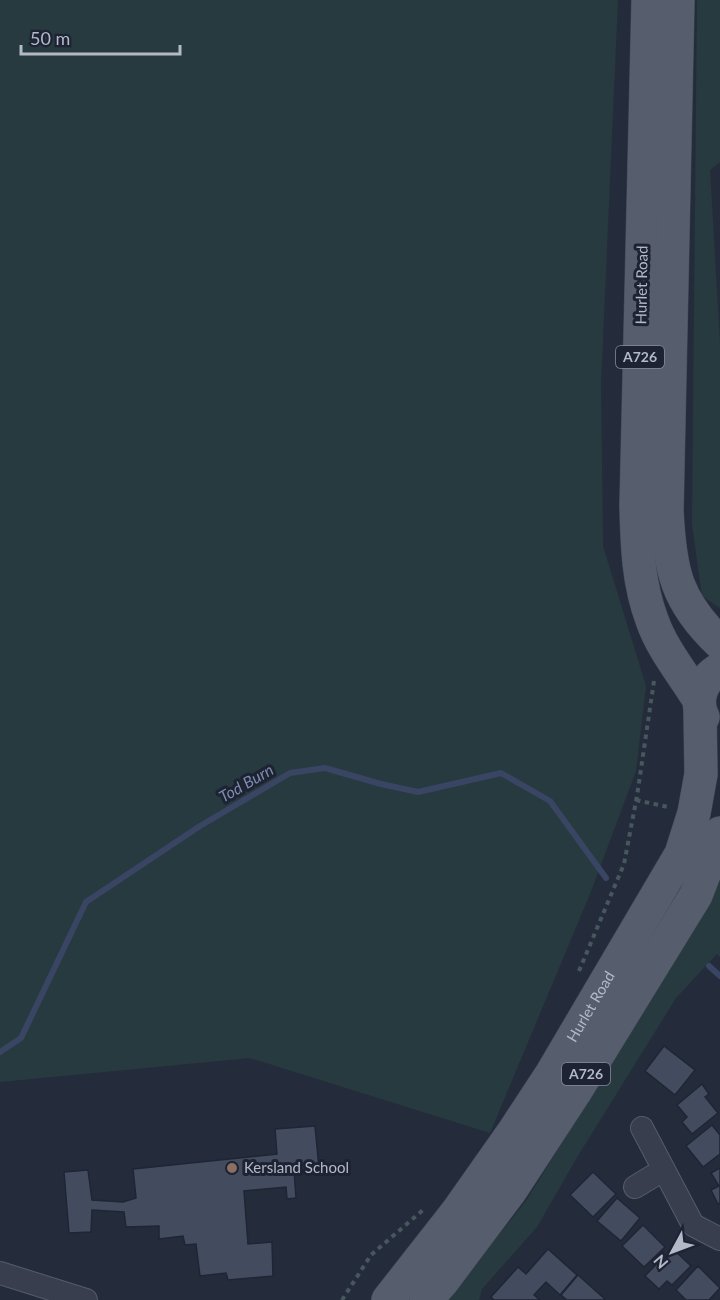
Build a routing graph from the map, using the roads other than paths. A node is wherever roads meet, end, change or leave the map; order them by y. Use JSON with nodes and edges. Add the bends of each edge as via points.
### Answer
{"nodes":[{"id":1,"x":648,"y":0,"type":"edge"},
{"id":2,"x":678,"y":0,"type":"edge"},
{"id":3,"x":720,"y":643,"type":"edge"},
{"id":4,"x":720,"y":669,"type":"edge"},
{"id":5,"x":706,"y":716,"type":"edge"},
{"id":6,"x":720,"y":833,"type":"edge"},
{"id":7,"x":642,"y":1128,"type":"dead end"},
{"id":8,"x":663,"y":1170,"type":"junction"},
{"id":9,"x":635,"y":1187,"type":"dead end"},
{"id":10,"x":720,"y":1239,"type":"edge"},
{"id":11,"x":0,"y":1273,"type":"edge"},
{"id":12,"x":86,"y":1300,"type":"edge"},
{"id":13,"x":388,"y":1300,"type":"edge"},
{"id":14,"x":426,"y":1300,"type":"edge"}],
"edges":[{"from":1,"to":5,"type":"main road","name":"Hurlet Road","number":"A726","via":[[637,551],[652,622]]},
{"from":2,"to":3,"type":"main road","name":"Hurlet Road","number":"A726","via":[[669,542],[680,592]]},
{"from":4,"to":5,"type":"main road","via":[[701,688]]},
{"from":5,"to":13,"type":"main road","name":"Hurlet Road","number":"A726","via":[[694,813],[681,854],[514,1131]]},
{"from":6,"to":14,"type":"main road","name":"Hurlet Road","number":"A726","via":[[696,895],[575,1092],[511,1190]]},
{"from":7,"to":8,"type":"street"},
{"from":8,"to":9,"type":"street"},
{"from":8,"to":10,"type":"street","via":[[693,1225]]},
{"from":11,"to":12,"type":"street"}]}
